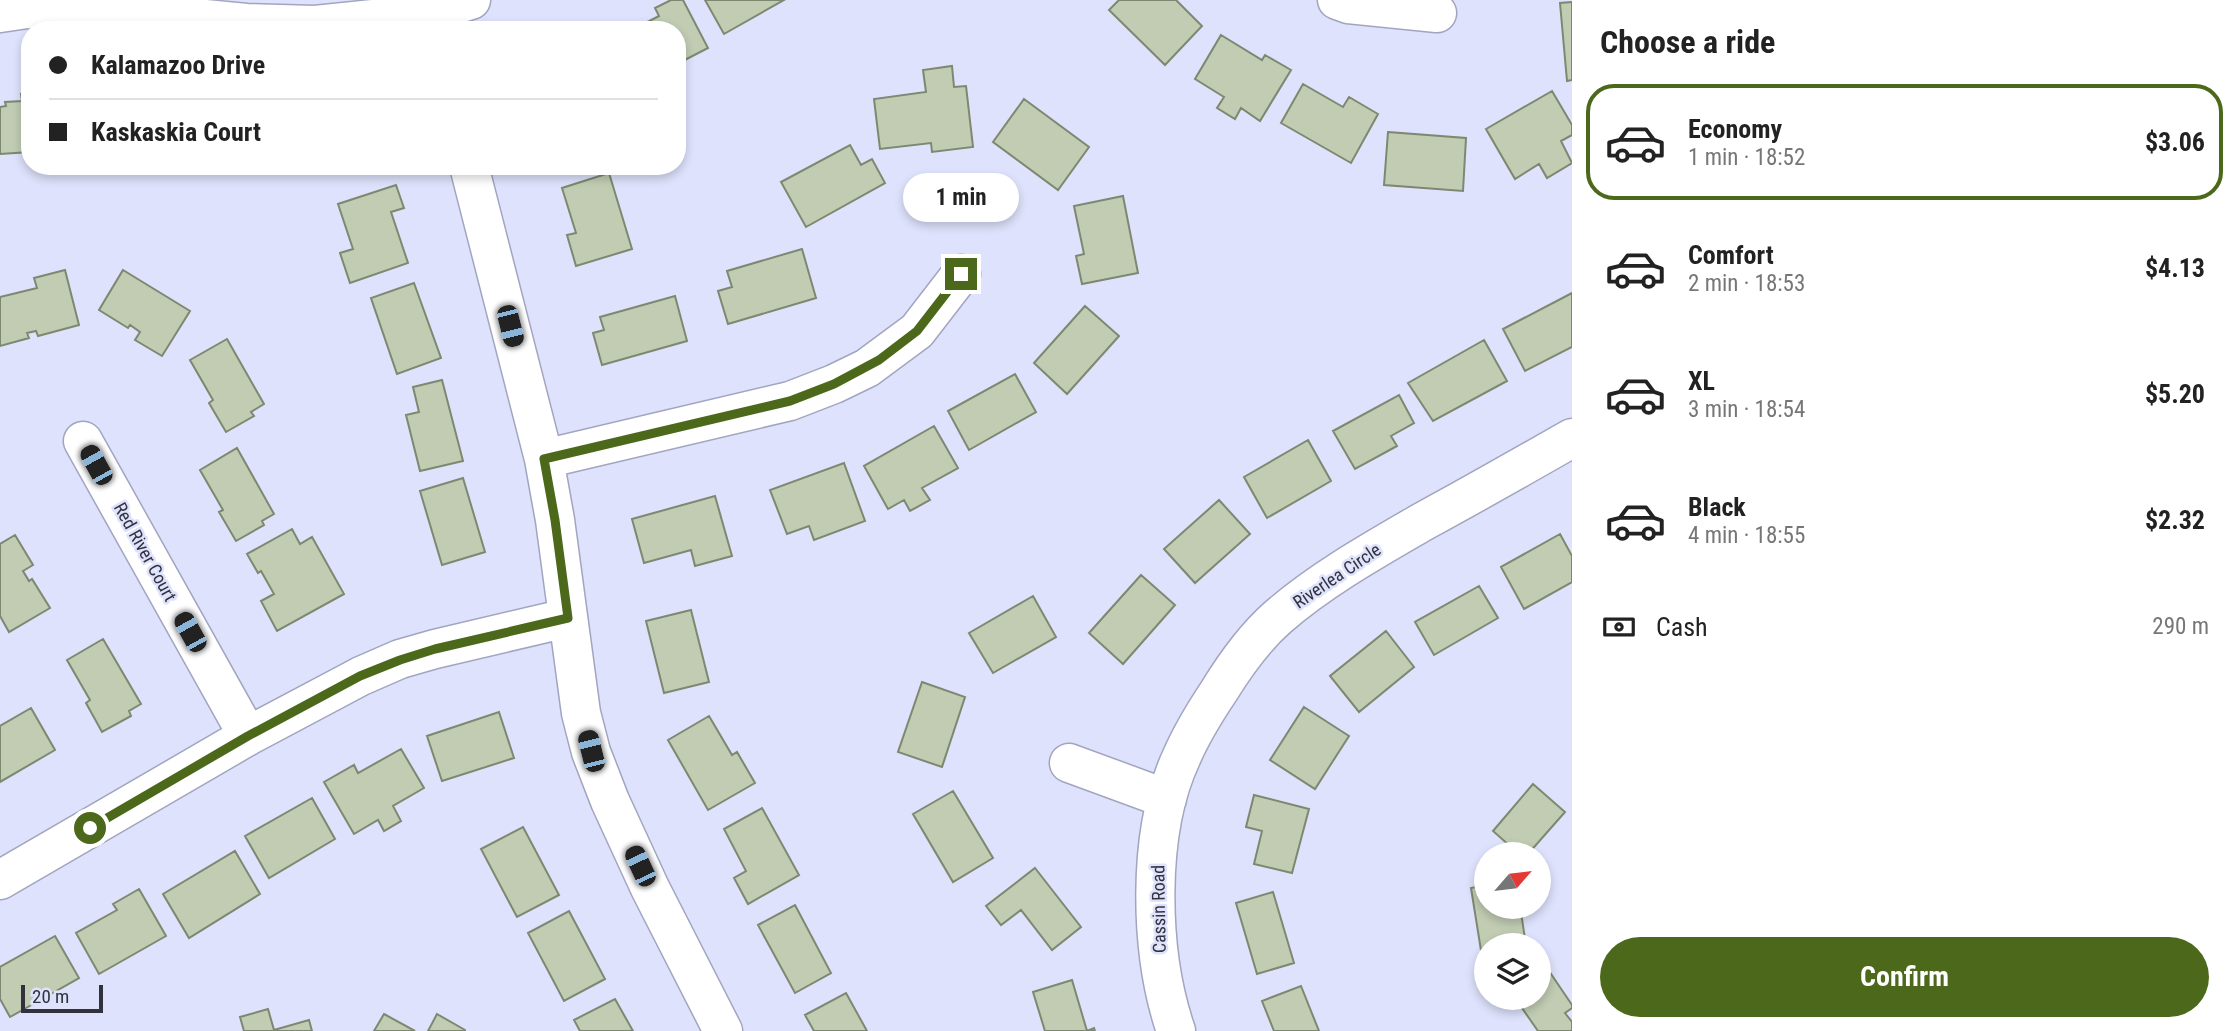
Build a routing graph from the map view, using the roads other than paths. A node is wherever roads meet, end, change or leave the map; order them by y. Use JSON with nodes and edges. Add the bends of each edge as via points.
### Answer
{"nodes":[{"id":1,"x":471,"y":0,"type":"edge"},
{"id":2,"x":1337,"y":0,"type":"edge"},
{"id":3,"x":0,"y":13,"type":"edge"},
{"id":4,"x":1437,"y":13,"type":"dead end"},
{"id":5,"x":226,"y":21,"type":"edge"},
{"id":6,"x":432,"y":21,"type":"edge"},
{"id":7,"x":471,"y":175,"type":"edge"},
{"id":8,"x":961,"y":274,"type":"dead end"},
{"id":9,"x":1572,"y":438,"type":"edge"},
{"id":10,"x":83,"y":441,"type":"dead end"},
{"id":11,"x":544,"y":459,"type":"junction"},
{"id":12,"x":568,"y":618,"type":"junction"},
{"id":13,"x":248,"y":736,"type":"junction"},
{"id":14,"x":1069,"y":763,"type":"dead end"},
{"id":15,"x":1169,"y":793,"type":"junction"},
{"id":16,"x":0,"y":880,"type":"edge"},
{"id":17,"x":723,"y":1031,"type":"edge"},
{"id":18,"x":1176,"y":1031,"type":"edge"}],
"edges":[{"from":1,"to":6,"type":"street"},
{"from":2,"to":4,"type":"street"},
{"from":3,"to":5,"type":"street","via":[[115,10]]},
{"from":7,"to":11,"type":"street"},
{"from":8,"to":11,"type":"street","via":[[917,331],[875,362],[834,384],[790,401]]},
{"from":9,"to":15,"type":"street","name":"Riverlea Circle","via":[[1367,554],[1276,619],[1237,662],[1205,711],[1181,756]]},
{"from":10,"to":13,"type":"street","name":"Red River Court"},
{"from":11,"to":12,"type":"street"},
{"from":12,"to":13,"type":"street","via":[[400,660],[350,681]]},
{"from":12,"to":17,"type":"street","via":[[591,751],[650,888]]},
{"from":13,"to":16,"type":"street"},
{"from":14,"to":15,"type":"street"},
{"from":15,"to":18,"type":"street","name":"Cassin Road","via":[[1158,844],[1156,902],[1158,955]]}]}
